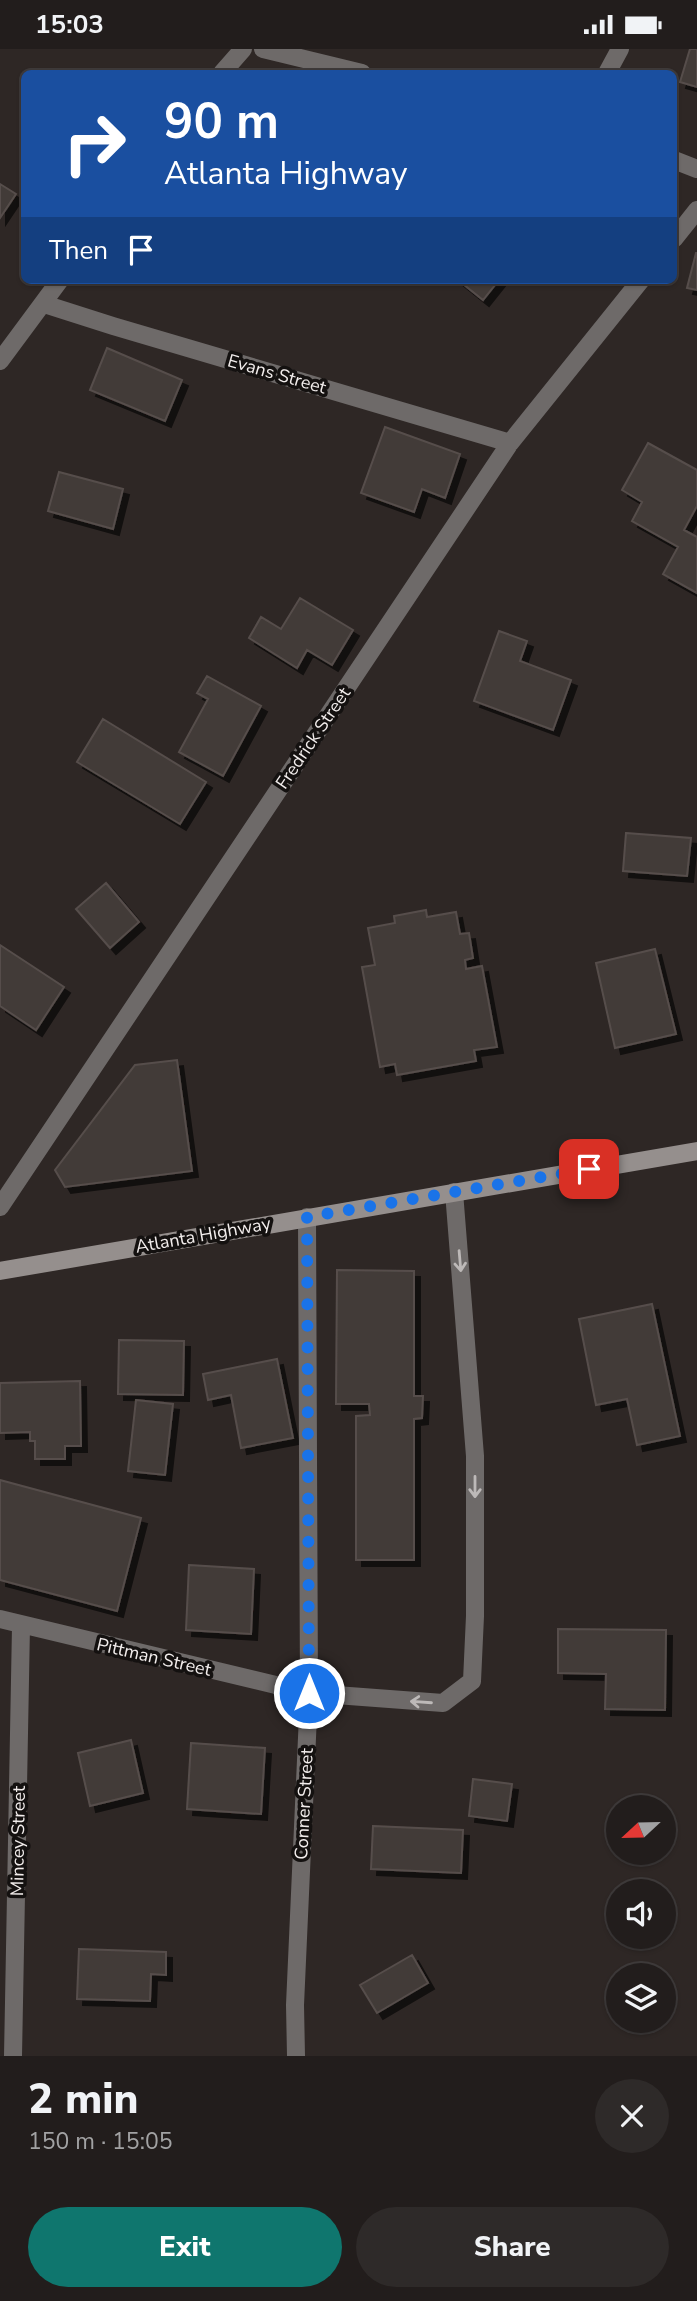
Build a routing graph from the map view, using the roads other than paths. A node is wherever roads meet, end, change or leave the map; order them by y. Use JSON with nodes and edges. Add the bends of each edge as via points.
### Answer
{"nodes":[{"id":1,"x":243,"y":49,"type":"edge"},
{"id":2,"x":263,"y":49,"type":"edge"},
{"id":3,"x":620,"y":49,"type":"edge"},
{"id":4,"x":225,"y":70,"type":"edge"},
{"id":5,"x":350,"y":70,"type":"edge"},
{"id":6,"x":609,"y":70,"type":"edge"},
{"id":7,"x":677,"y":161,"type":"edge"},
{"id":8,"x":697,"y":169,"type":"edge"},
{"id":9,"x":697,"y":210,"type":"edge"},
{"id":10,"x":677,"y":235,"type":"edge"},
{"id":11,"x":57,"y":284,"type":"edge"},
{"id":12,"x":638,"y":284,"type":"edge"},
{"id":13,"x":44,"y":303,"type":"junction"},
{"id":14,"x":0,"y":361,"type":"edge"},
{"id":15,"x":510,"y":443,"type":"junction"},
{"id":16,"x":697,"y":1151,"type":"edge"},
{"id":17,"x":454,"y":1192,"type":"junction"},
{"id":18,"x":0,"y":1207,"type":"edge"},
{"id":19,"x":307,"y":1217,"type":"junction"},
{"id":20,"x":0,"y":1271,"type":"edge"},
{"id":21,"x":0,"y":1619,"type":"edge"},
{"id":22,"x":21,"y":1626,"type":"junction"},
{"id":23,"x":309,"y":1693,"type":"junction"},
{"id":24,"x":13,"y":2056,"type":"edge"},
{"id":25,"x":296,"y":2056,"type":"edge"}],
"edges":[{"from":1,"to":4,"type":"street"},
{"from":2,"to":5,"type":"street"},
{"from":3,"to":6,"type":"street"},
{"from":7,"to":8,"type":"street"},
{"from":9,"to":10,"type":"street"},
{"from":11,"to":13,"type":"street"},
{"from":12,"to":15,"type":"street","name":"Fredrick Street"},
{"from":13,"to":14,"type":"street"},
{"from":13,"to":15,"type":"street","name":"Evans Street"},
{"from":15,"to":18,"type":"street","name":"Fredrick Street"},
{"from":16,"to":17,"type":"main road","name":"Atlanta Highway"},
{"from":17,"to":19,"type":"main road","name":"Atlanta Highway"},
{"from":17,"to":23,"type":"street","name":"Pittman Street","one_way":true,"via":[[475,1456],[472,1681],[443,1703]]},
{"from":19,"to":20,"type":"main road","name":"Atlanta Highway"},
{"from":19,"to":23,"type":"street","name":"Conner Street"},
{"from":21,"to":22,"type":"street","name":"Pittman Street"},
{"from":22,"to":23,"type":"street","name":"Pittman Street"},
{"from":22,"to":24,"type":"street","name":"Mincey Street"},
{"from":23,"to":25,"type":"street","name":"Conner Street"}]}
